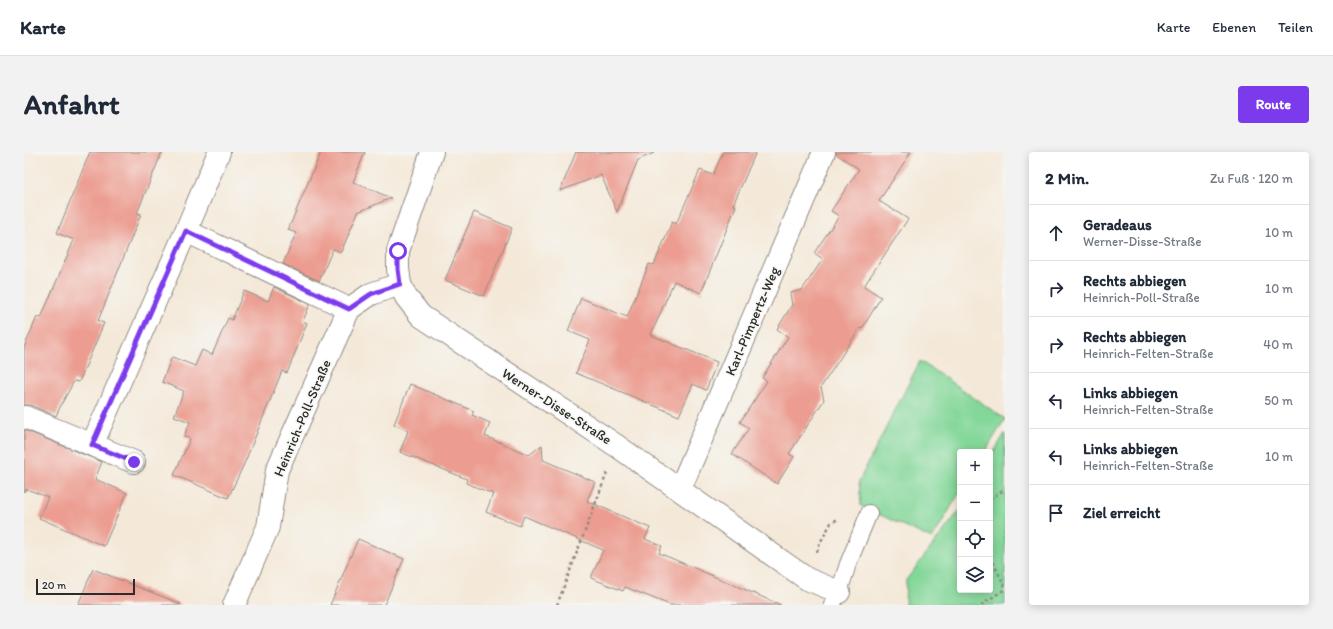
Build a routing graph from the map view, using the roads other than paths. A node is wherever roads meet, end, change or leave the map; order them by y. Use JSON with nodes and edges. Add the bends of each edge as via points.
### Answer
{"nodes":[{"id":1,"x":219,"y":152,"type":"edge"},
{"id":2,"x":432,"y":152,"type":"edge"},
{"id":3,"x":824,"y":152,"type":"edge"},
{"id":4,"x":186,"y":231,"type":"junction"},
{"id":5,"x":400,"y":284,"type":"junction"},
{"id":6,"x":349,"y":309,"type":"junction"},
{"id":7,"x":25,"y":417,"type":"dead end"},
{"id":8,"x":92,"y":445,"type":"junction"},
{"id":9,"x":134,"y":462,"type":"dead end"},
{"id":10,"x":680,"y":489,"type":"junction"},
{"id":11,"x":869,"y":513,"type":"dead end"},
{"id":12,"x":836,"y":598,"type":"edge"},
{"id":13,"x":234,"y":605,"type":"edge"}],
"edges":[{"from":1,"to":4,"type":"street"},
{"from":2,"to":5,"type":"street","name":"Werner-Disse-Straße","via":[[398,251]]},
{"from":3,"to":10,"type":"street","name":"Karl-Pimpertz-Weg"},
{"from":4,"to":6,"type":"street"},
{"from":4,"to":8,"type":"street"},
{"from":5,"to":6,"type":"street","via":[[371,294]]},
{"from":5,"to":10,"type":"street","name":"Werner-Disse-Straße","via":[[406,297],[421,316]]},
{"from":6,"to":13,"type":"street","name":"Heinrich-Poll-Straße","via":[[277,470],[268,527]]},
{"from":7,"to":8,"type":"street"},
{"from":8,"to":9,"type":"street"},
{"from":10,"to":12,"type":"street","name":"Werner-Disse-Straße"},
{"from":11,"to":12,"type":"lane"}]}
